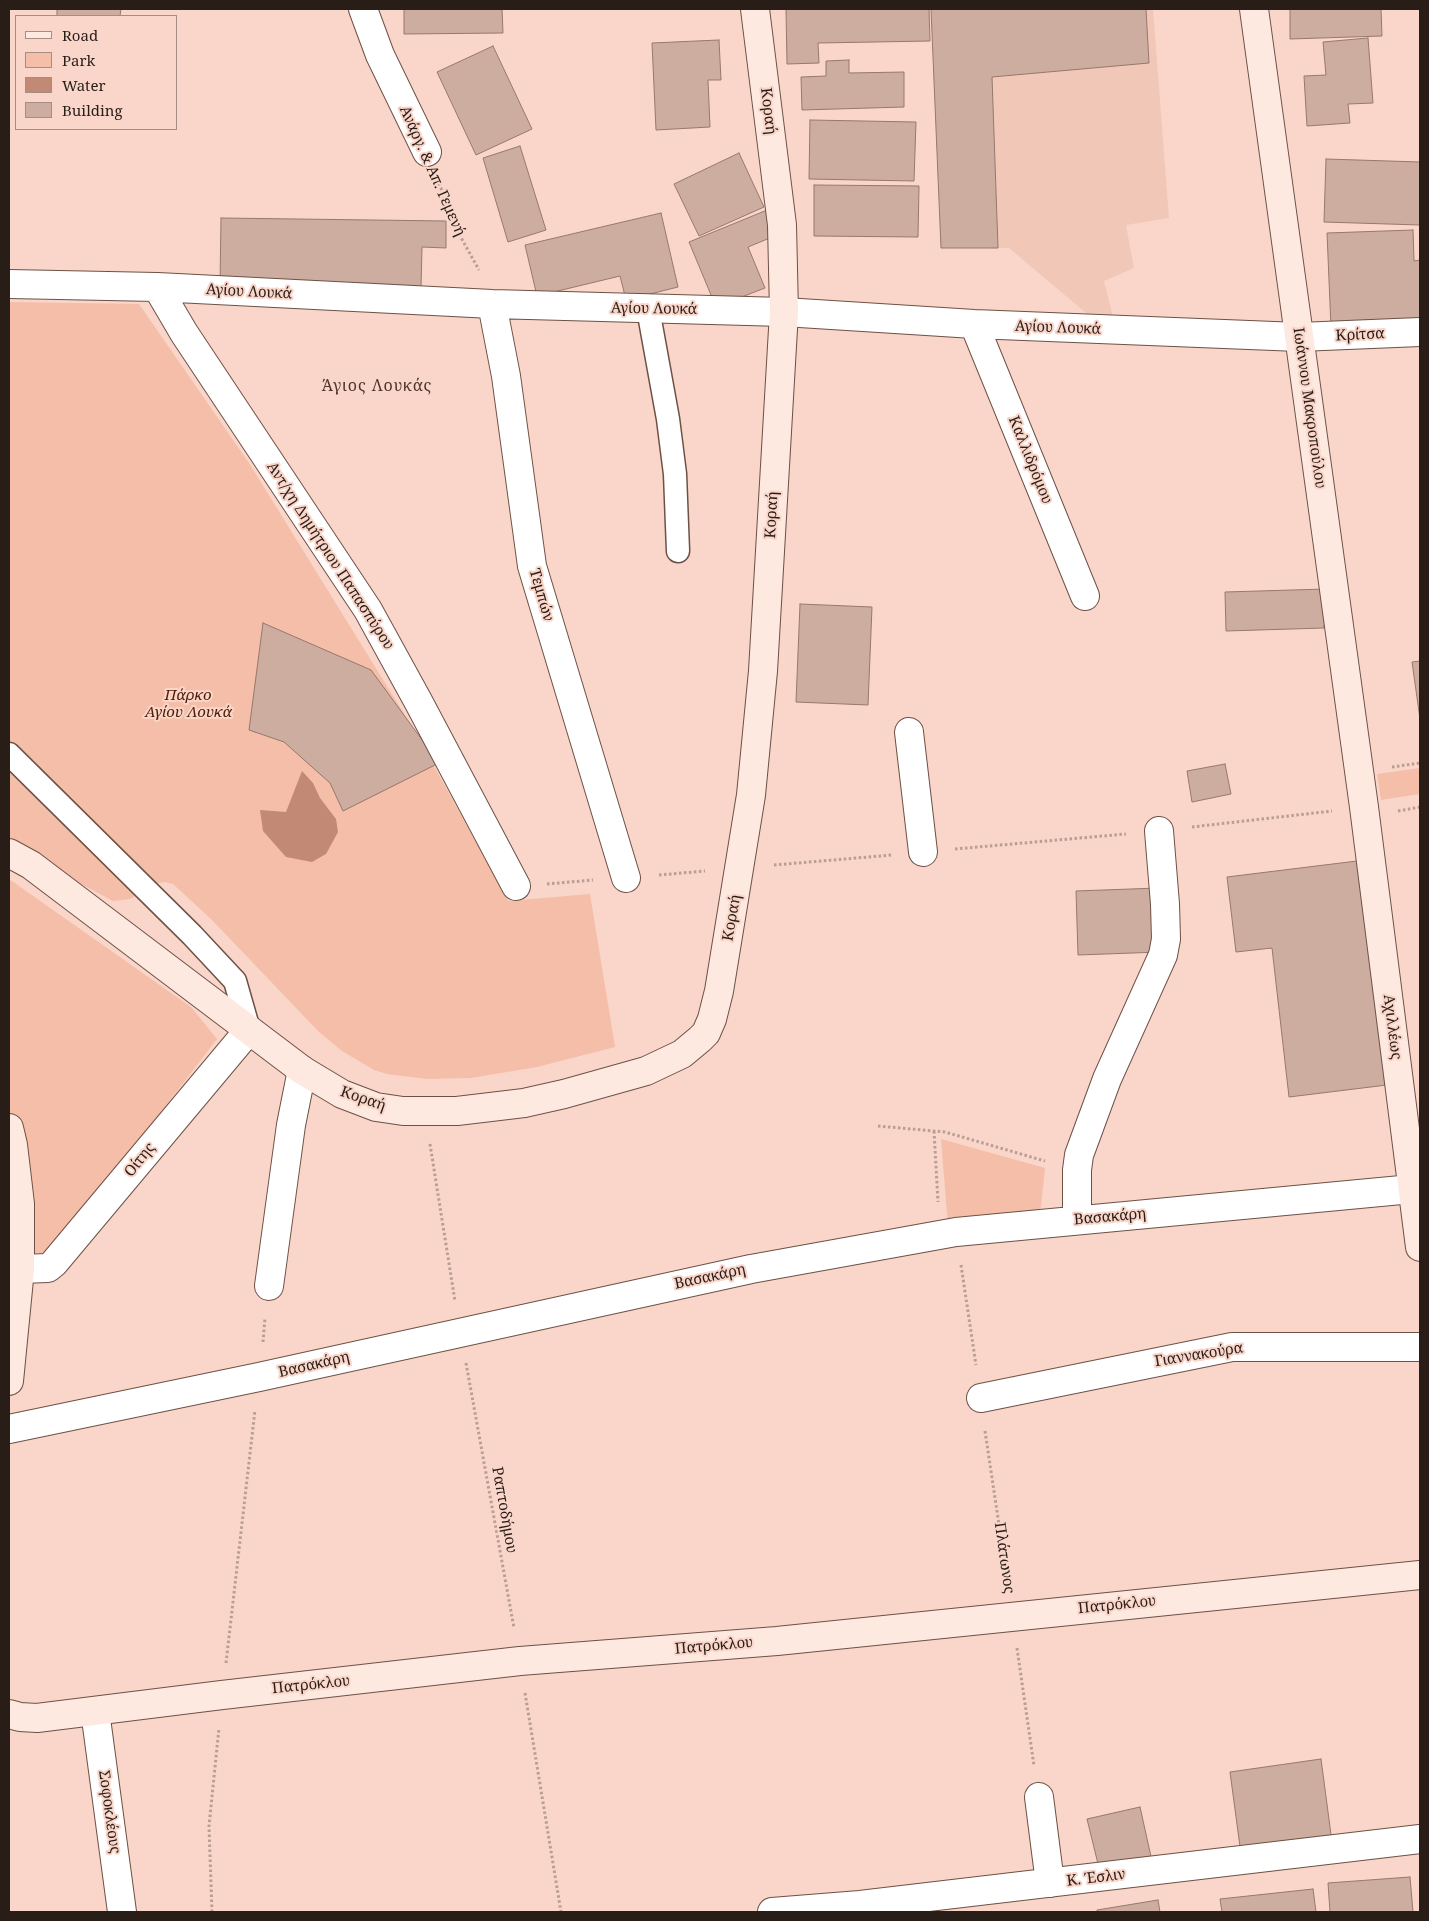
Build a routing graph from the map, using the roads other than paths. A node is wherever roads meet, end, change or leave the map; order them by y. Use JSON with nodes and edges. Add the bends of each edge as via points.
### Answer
{"nodes":[{"id":1,"x":363,"y":9,"type":"edge"},
{"id":2,"x":755,"y":9,"type":"edge"},
{"id":3,"x":1254,"y":9,"type":"edge"},
{"id":4,"x":427,"y":152,"type":"road end"},
{"id":5,"x":9,"y":284,"type":"edge"},
{"id":6,"x":157,"y":287,"type":"junction"},
{"id":7,"x":492,"y":304,"type":"junction"},
{"id":8,"x":648,"y":309,"type":"junction"},
{"id":9,"x":784,"y":312,"type":"junction"},
{"id":10,"x":974,"y":324,"type":"junction"},
{"id":11,"x":1420,"y":332,"type":"edge"},
{"id":12,"x":1299,"y":337,"type":"junction"},
{"id":13,"x":678,"y":551,"type":"dead end"},
{"id":14,"x":1085,"y":596,"type":"dead end"},
{"id":15,"x":909,"y":732,"type":"dead end"},
{"id":16,"x":9,"y":754,"type":"edge"},
{"id":17,"x":1364,"y":807,"type":"joint"},
{"id":18,"x":1159,"y":831,"type":"dead end"},
{"id":19,"x":923,"y":852,"type":"dead end"},
{"id":20,"x":9,"y":853,"type":"edge"},
{"id":21,"x":626,"y":878,"type":"dead end"},
{"id":22,"x":516,"y":886,"type":"dead end"},
{"id":23,"x":249,"y":1030,"type":"junction"},
{"id":24,"x":302,"y":1070,"type":"junction"},
{"id":25,"x":9,"y":1128,"type":"edge"},
{"id":26,"x":1416,"y":1188,"type":"edge"},
{"id":27,"x":1077,"y":1220,"type":"junction"},
{"id":28,"x":1420,"y":1247,"type":"edge"},
{"id":29,"x":20,"y":1269,"type":"junction"},
{"id":30,"x":268,"y":1286,"type":"road end"},
{"id":31,"x":1420,"y":1347,"type":"edge"},
{"id":32,"x":9,"y":1381,"type":"edge"},
{"id":33,"x":981,"y":1398,"type":"road end"},
{"id":34,"x":9,"y":1428,"type":"edge"},
{"id":35,"x":1420,"y":1575,"type":"edge"},
{"id":36,"x":94,"y":1711,"type":"junction"},
{"id":37,"x":9,"y":1714,"type":"edge"},
{"id":38,"x":1039,"y":1797,"type":"road end"},
{"id":39,"x":1420,"y":1839,"type":"edge"},
{"id":40,"x":1050,"y":1883,"type":"junction"},
{"id":41,"x":848,"y":1909,"type":"edge"},
{"id":42,"x":122,"y":1912,"type":"edge"},
{"id":43,"x":772,"y":1912,"type":"edge"}],
"edges":[{"from":1,"to":4,"type":"street","name":"Ανάργ. & Απ. Γεμενή","via":[[390,78]]},
{"from":2,"to":9,"type":"street","name":"Κοραή","via":[[782,226]]},
{"from":3,"to":12,"type":"street","name":"Ιωάννου Μακροπούλου"},
{"from":5,"to":6,"type":"street","name":"Αγίου Λουκά"},
{"from":6,"to":7,"type":"street","name":"Αγίου Λουκά"},
{"from":6,"to":22,"type":"street","name":"Αντ/χη Δημήτριου Παπασπύρου","via":[[184,333],[368,610]]},
{"from":7,"to":8,"type":"street","name":"Αγίου Λουκά"},
{"from":7,"to":21,"type":"street","name":"Τεμπών","via":[[506,376],[532,566]]},
{"from":8,"to":9,"type":"street","name":"Αγίου Λουκά"},
{"from":8,"to":13,"type":"lane","via":[[675,474]]},
{"from":9,"to":10,"type":"street","name":"Αγίου Λουκά"},
{"from":9,"to":24,"type":"street","name":"Κοραή","via":[[763,671],[752,786],[722,973],[709,1027],[689,1049],[646,1071],[524,1103],[457,1111],[376,1107],[342,1094]]},
{"from":10,"to":12,"type":"street","name":"Αγίου Λουκά"},
{"from":10,"to":14,"type":"street","name":"Καλλιδρόμου"},
{"from":11,"to":12,"type":"street","name":"Κρίτσα"},
{"from":12,"to":17,"type":"street","name":"Ιωάννου Μακροπούλου"},
{"from":15,"to":19,"type":"street"},
{"from":16,"to":23,"type":"lane","via":[[192,935],[234,981]]},
{"from":17,"to":26,"type":"street","name":"Αχιλλέως"},
{"from":18,"to":27,"type":"street","via":[[1166,904],[1163,955],[1107,1079],[1079,1156]]},
{"from":20,"to":23,"type":"street","name":"Κοραή","via":[[31,865]]},
{"from":23,"to":24,"type":"street","name":"Κοραή"},
{"from":23,"to":29,"type":"street","name":"Οίτης","via":[[54,1263],[48,1268]]},
{"from":24,"to":30,"type":"street"},
{"from":25,"to":29,"type":"street","via":[[20,1204]]},
{"from":26,"to":27,"type":"street","name":"Βασακάρη"},
{"from":26,"to":28,"type":"street","name":"Αχιλλέως"},
{"from":27,"to":34,"type":"street","name":"Βασακάρη","via":[[948,1234],[751,1269],[259,1377]]},
{"from":29,"to":32,"type":"street"},
{"from":31,"to":33,"type":"street","name":"Γιαννακούρα","via":[[1232,1347]]},
{"from":35,"to":36,"type":"street","name":"Πατρόκλου","via":[[777,1641],[520,1661]]},
{"from":36,"to":37,"type":"street","name":"Πατρόκλου","via":[[37,1718]]},
{"from":36,"to":42,"type":"street","name":"Σοφοκλέους"},
{"from":38,"to":40,"type":"street"},
{"from":39,"to":40,"type":"street","name":"K. Έσλιν"},
{"from":40,"to":41,"type":"street","name":"K. Έσλιν"},
{"from":41,"to":43,"type":"street","name":"K. Έσλιν"}]}
